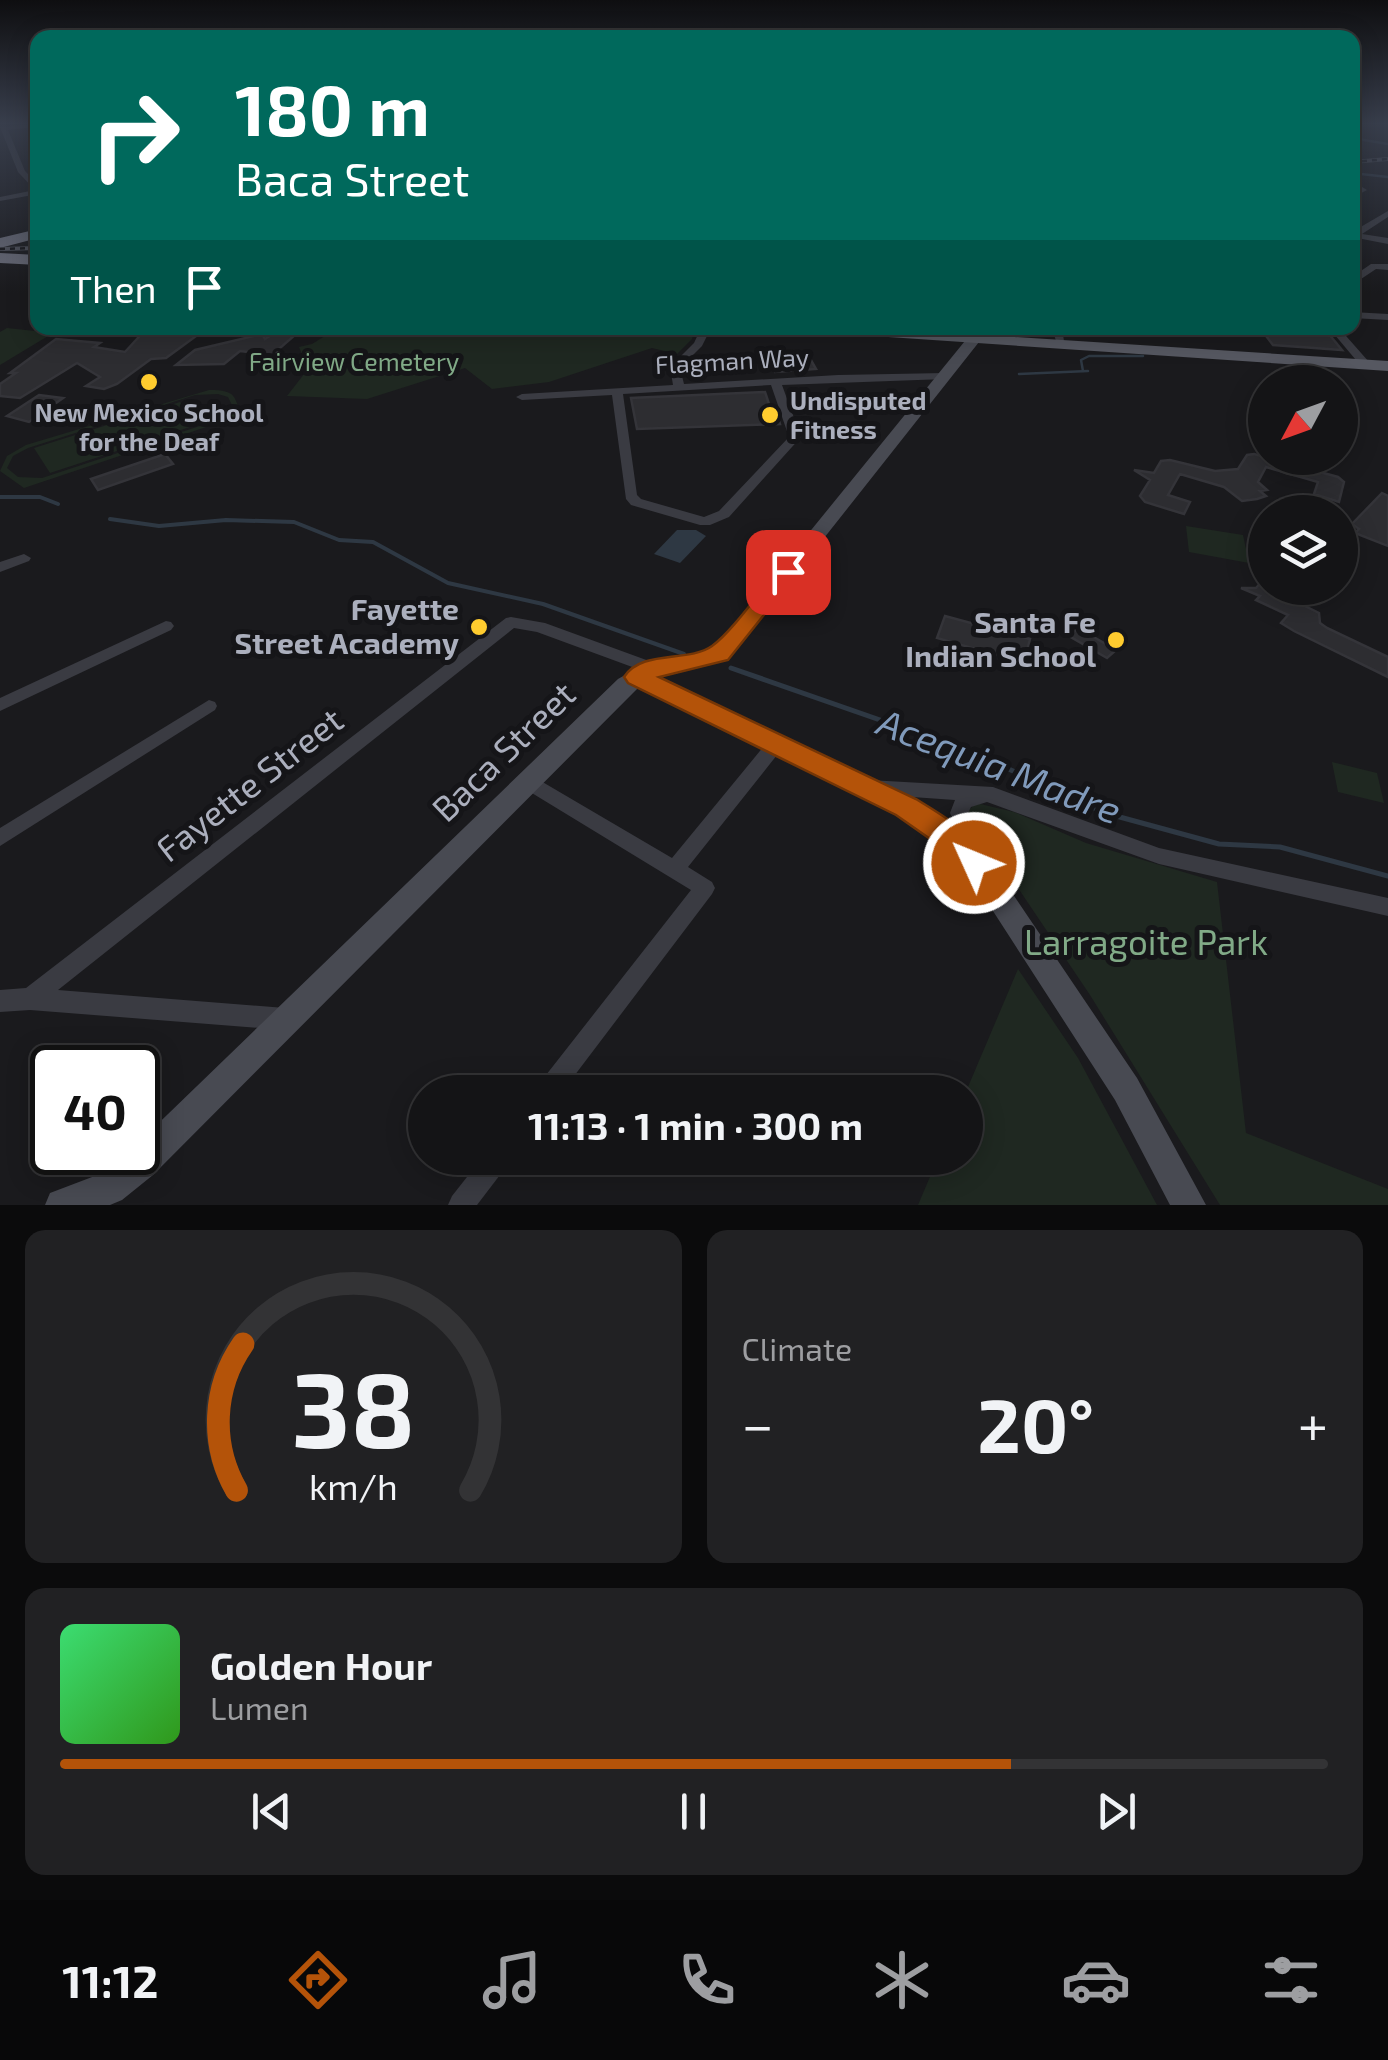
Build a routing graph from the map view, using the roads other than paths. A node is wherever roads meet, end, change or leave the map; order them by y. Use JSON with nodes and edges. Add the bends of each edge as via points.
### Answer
{"nodes":[{"id":1,"x":30,"y":193,"type":"edge"},
{"id":2,"x":0,"y":199,"type":"edge"},
{"id":3,"x":1386,"y":216,"type":"edge"},
{"id":4,"x":30,"y":230,"type":"edge"},
{"id":5,"x":1360,"y":231,"type":"edge"},
{"id":6,"x":1360,"y":235,"type":"edge"},
{"id":7,"x":0,"y":238,"type":"edge"},
{"id":8,"x":1388,"y":241,"type":"edge"},
{"id":9,"x":0,"y":258,"type":"edge"},
{"id":10,"x":30,"y":260,"type":"edge"},
{"id":11,"x":1388,"y":267,"type":"edge"},
{"id":12,"x":1360,"y":276,"type":"edge"},
{"id":13,"x":1360,"y":315,"type":"edge"},
{"id":14,"x":1388,"y":317,"type":"edge"},
{"id":15,"x":702,"y":335,"type":"edge"},
{"id":16,"x":978,"y":335,"type":"edge"},
{"id":17,"x":1020,"y":335,"type":"edge"},
{"id":18,"x":1080,"y":335,"type":"edge"},
{"id":19,"x":1340,"y":335,"type":"edge"},
{"id":20,"x":1362,"y":361,"type":"junction"},
{"id":21,"x":1388,"y":363,"type":"edge"},
{"id":22,"x":945,"y":376,"type":"junction"},
{"id":23,"x":776,"y":381,"type":"junction"},
{"id":24,"x":679,"y":387,"type":"junction"},
{"id":25,"x":617,"y":391,"type":"junction"},
{"id":26,"x":522,"y":397,"type":"dead end"},
{"id":27,"x":24,"y":558,"type":"dead end"},
{"id":28,"x":0,"y":567,"type":"edge"},
{"id":29,"x":166,"y":626,"type":"dead end"},
{"id":30,"x":654,"y":670,"type":"junction"},
{"id":31,"x":0,"y":705,"type":"edge"},
{"id":32,"x":209,"y":706,"type":"dead end"},
{"id":33,"x":775,"y":745,"type":"junction"},
{"id":34,"x":528,"y":782,"type":"junction"},
{"id":35,"x":866,"y":787,"type":"junction"},
{"id":36,"x":994,"y":795,"type":"junction"},
{"id":37,"x":0,"y":838,"type":"edge"},
{"id":38,"x":674,"y":870,"type":"junction"},
{"id":39,"x":992,"y":886,"type":"junction"},
{"id":40,"x":1388,"y":907,"type":"edge"},
{"id":41,"x":30,"y":999,"type":"junction"},
{"id":42,"x":0,"y":1001,"type":"edge"},
{"id":43,"x":288,"y":1019,"type":"junction"},
{"id":44,"x":560,"y":1075,"type":"edge"},
{"id":45,"x":484,"y":1175,"type":"edge"},
{"id":46,"x":62,"y":1205,"type":"edge"},
{"id":47,"x":461,"y":1205,"type":"edge"},
{"id":48,"x":1189,"y":1205,"type":"edge"}],
"edges":[{"from":1,"to":2,"type":"street"},
{"from":3,"to":5,"type":"street"},
{"from":4,"to":7,"type":"highway"},
{"from":6,"to":8,"type":"street"},
{"from":9,"to":10,"type":"highway"},
{"from":11,"to":12,"type":"street","via":[[1374,266]]},
{"from":13,"to":14,"type":"street"},
{"from":15,"to":24,"type":"street","via":[[675,368]]},
{"from":16,"to":22,"type":"street"},
{"from":17,"to":20,"type":"main road"},
{"from":18,"to":20,"type":"main road"},
{"from":19,"to":20,"type":"street"},
{"from":20,"to":21,"type":"main road"},
{"from":22,"to":23,"type":"street","name":"Flagman Way"},
{"from":22,"to":30,"type":"street","via":[[727,647],[707,659]]},
{"from":23,"to":24,"type":"street","name":"Flagman Way"},
{"from":23,"to":25,"type":"street","via":[[795,438],[724,514],[705,522],[631,496]]},
{"from":24,"to":25,"type":"street","name":"Flagman Way"},
{"from":25,"to":26,"type":"street","name":"Flagman Way"},
{"from":27,"to":28,"type":"street"},
{"from":29,"to":31,"type":"street"},
{"from":30,"to":33,"type":"street"},
{"from":30,"to":34,"type":"street","name":"Baca Street"},
{"from":30,"to":41,"type":"street","name":"Fayette Street","via":[[511,622]]},
{"from":32,"to":37,"type":"street"},
{"from":33,"to":35,"type":"street"},
{"from":33,"to":38,"type":"street"},
{"from":34,"to":38,"type":"street"},
{"from":34,"to":43,"type":"street","name":"Baca Street"},
{"from":35,"to":36,"type":"street"},
{"from":35,"to":39,"type":"street","via":[[943,832]]},
{"from":36,"to":39,"type":"street","via":[[964,801],[959,813]]},
{"from":36,"to":40,"type":"street","via":[[1159,856]]},
{"from":38,"to":44,"type":"street","via":[[705,888]]},
{"from":39,"to":48,"type":"street","via":[[1126,1089]]},
{"from":41,"to":42,"type":"street"},
{"from":41,"to":43,"type":"street"},
{"from":43,"to":46,"type":"street","name":"Baca Street","via":[[123,1179]]},
{"from":45,"to":47,"type":"street"}]}
